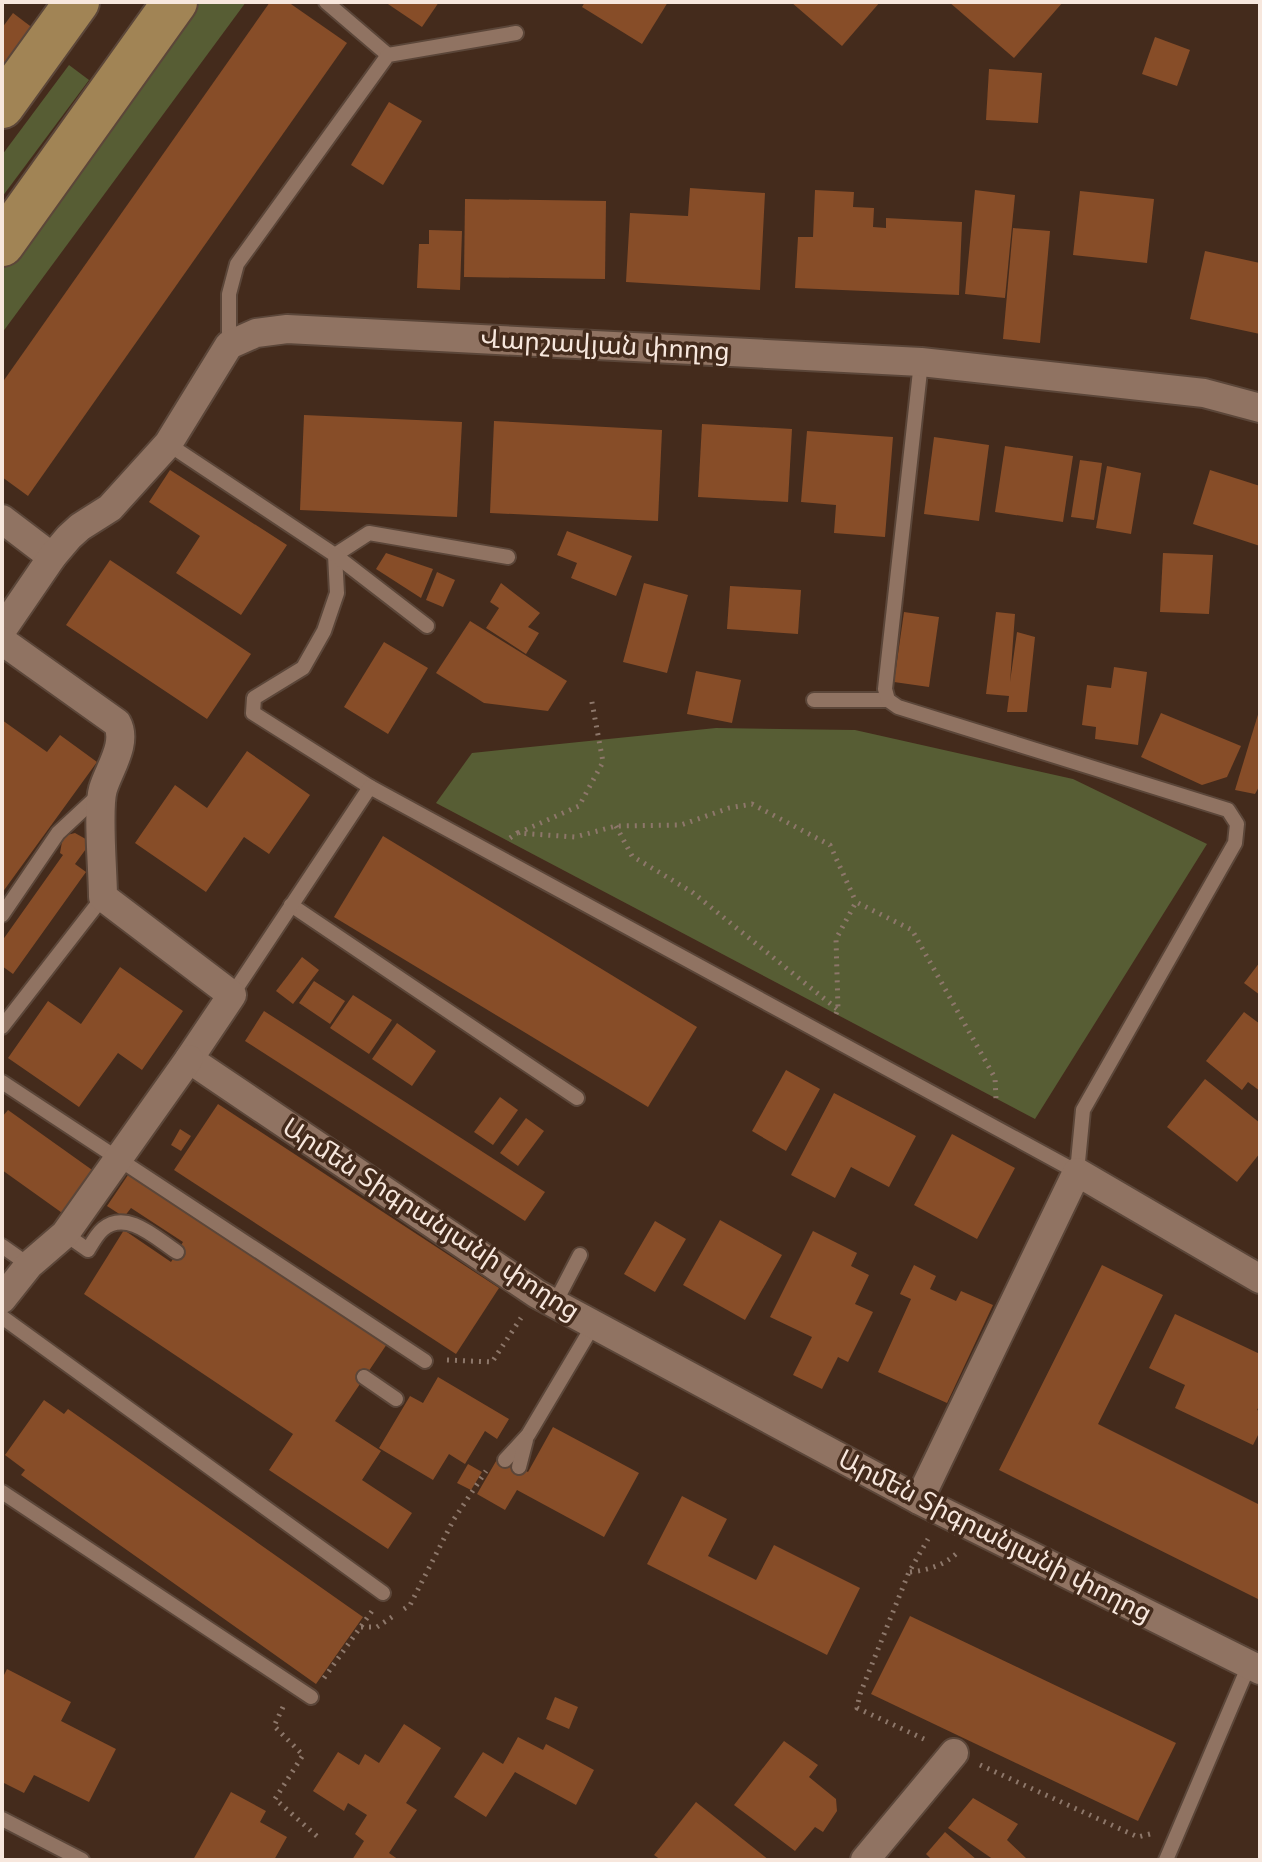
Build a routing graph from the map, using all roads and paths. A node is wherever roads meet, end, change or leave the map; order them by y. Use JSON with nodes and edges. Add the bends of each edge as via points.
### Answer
{"nodes":[{"id":1,"x":77,"y":2,"type":"edge"},
{"id":2,"x":175,"y":2,"type":"edge"},
{"id":3,"x":326,"y":2,"type":"edge"},
{"id":4,"x":516,"y":33,"type":"dead end"},
{"id":5,"x":388,"y":55,"type":"junction"},
{"id":6,"x":2,"y":106,"type":"edge"},
{"id":7,"x":2,"y":244,"type":"edge"},
{"id":8,"x":229,"y":345,"type":"junction"},
{"id":9,"x":921,"y":362,"type":"junction"},
{"id":10,"x":1260,"y":408,"type":"edge"},
{"id":11,"x":168,"y":444,"type":"junction"},
{"id":12,"x":2,"y":519,"type":"edge"},
{"id":13,"x":335,"y":555,"type":"junction"},
{"id":14,"x":52,"y":557,"type":"junction"},
{"id":15,"x":508,"y":557,"type":"dead end"},
{"id":16,"x":427,"y":626,"type":"dead end"},
{"id":17,"x":2,"y":630,"type":"edge"},
{"id":18,"x":2,"y":641,"type":"edge"},
{"id":19,"x":591,"y":697,"type":"dead end"},
{"id":20,"x":814,"y":700,"type":"dead end"},
{"id":21,"x":888,"y":700,"type":"junction"},
{"id":22,"x":370,"y":787,"type":"junction"},
{"id":23,"x":101,"y":793,"type":"junction"},
{"id":24,"x":616,"y":826,"type":"junction"},
{"id":25,"x":517,"y":833,"type":"junction"},
{"id":26,"x":489,"y":851,"type":"junction"},
{"id":27,"x":103,"y":897,"type":"junction"},
{"id":28,"x":856,"y":902,"type":"junction"},
{"id":29,"x":291,"y":905,"type":"junction"},
{"id":30,"x":2,"y":915,"type":"edge"},
{"id":31,"x":232,"y":995,"type":"junction"},
{"id":32,"x":838,"y":1009,"type":"junction"},
{"id":33,"x":2,"y":1027,"type":"edge"},
{"id":34,"x":825,"y":1034,"type":"junction"},
{"id":35,"x":189,"y":1059,"type":"junction"},
{"id":36,"x":2,"y":1082,"type":"edge"},
{"id":37,"x":577,"y":1098,"type":"dead end"},
{"id":38,"x":997,"y":1128,"type":"junction"},
{"id":39,"x":118,"y":1160,"type":"junction"},
{"id":40,"x":1077,"y":1172,"type":"junction"},
{"id":41,"x":65,"y":1234,"type":"junction"},
{"id":42,"x":2,"y":1246,"type":"edge"},
{"id":43,"x":170,"y":1251,"type":"dead end"},
{"id":44,"x":580,"y":1255,"type":"dead end"},
{"id":45,"x":29,"y":1265,"type":"junction"},
{"id":46,"x":1260,"y":1279,"type":"edge"},
{"id":47,"x":546,"y":1298,"type":"junction"},
{"id":48,"x":2,"y":1299,"type":"edge"},
{"id":49,"x":2,"y":1317,"type":"edge"},
{"id":50,"x":594,"y":1324,"type":"junction"},
{"id":51,"x":425,"y":1361,"type":"joint"},
{"id":52,"x":364,"y":1377,"type":"dead end"},
{"id":53,"x":396,"y":1399,"type":"dead end"},
{"id":54,"x":512,"y":1463,"type":"dead end"},
{"id":55,"x":489,"y":1466,"type":"dead end"},
{"id":56,"x":2,"y":1492,"type":"edge"},
{"id":57,"x":932,"y":1507,"type":"junction"},
{"id":58,"x":951,"y":1559,"type":"dead end"},
{"id":59,"x":909,"y":1572,"type":"junction"},
{"id":60,"x":383,"y":1593,"type":"dead end"},
{"id":61,"x":368,"y":1618,"type":"dead end"},
{"id":62,"x":361,"y":1627,"type":"junction"},
{"id":63,"x":1255,"y":1668,"type":"edge"},
{"id":64,"x":311,"y":1697,"type":"joint"},
{"id":65,"x":274,"y":1726,"type":"dead end"},
{"id":66,"x":954,"y":1753,"type":"junction"},
{"id":67,"x":2,"y":1819,"type":"edge"},
{"id":68,"x":1138,"y":1837,"type":"dead end"},
{"id":69,"x":319,"y":1838,"type":"dead end"},
{"id":70,"x":82,"y":1860,"type":"edge"},
{"id":71,"x":865,"y":1860,"type":"edge"},
{"id":72,"x":1166,"y":1860,"type":"edge"}],
"edges":[{"from":1,"to":6,"type":"main road"},
{"from":2,"to":7,"type":"main road"},
{"from":3,"to":5,"type":"lane"},
{"from":4,"to":5,"type":"lane"},
{"from":5,"to":8,"type":"lane","via":[[237,264],[229,294]]},
{"from":8,"to":9,"type":"street","name":"Վարշավյան փողոց","via":[[256,333],[287,329]]},
{"from":8,"to":11,"type":"street"},
{"from":9,"to":10,"type":"street","name":"Վարշավյան փողոց","via":[[1204,393]]},
{"from":9,"to":21,"type":"lane","via":[[885,689]]},
{"from":11,"to":13,"type":"lane"},
{"from":11,"to":14,"type":"street","via":[[110,508],[80,527]]},
{"from":12,"to":14,"type":"street"},
{"from":13,"to":15,"type":"lane","via":[[369,533]]},
{"from":13,"to":16,"type":"lane"},
{"from":13,"to":22,"type":"lane","via":[[337,593],[324,631],[303,668],[254,698],[253,713]]},
{"from":14,"to":17,"type":"street"},
{"from":18,"to":23,"type":"street","via":[[117,723],[121,741]]},
{"from":19,"to":25,"type":"path","via":[[603,762],[579,806]]},
{"from":20,"to":21,"type":"lane"},
{"from":21,"to":40,"type":"lane","via":[[1228,810],[1237,824],[1235,843],[1083,1110]]},
{"from":22,"to":26,"type":"lane"},
{"from":22,"to":29,"type":"lane"},
{"from":23,"to":27,"type":"street"},
{"from":23,"to":30,"type":"lane","via":[[58,833]]},
{"from":24,"to":25,"type":"path","via":[[575,837]]},
{"from":24,"to":28,"type":"path","via":[[681,825],[752,804],[830,845]]},
{"from":24,"to":32,"type":"path","via":[[632,856],[692,892]]},
{"from":25,"to":26,"type":"path"},
{"from":26,"to":34,"type":"lane"},
{"from":27,"to":31,"type":"street"},
{"from":27,"to":33,"type":"lane"},
{"from":28,"to":32,"type":"path","via":[[836,939]]},
{"from":28,"to":38,"type":"path","via":[[912,930],[995,1078]]},
{"from":29,"to":31,"type":"lane"},
{"from":29,"to":37,"type":"lane"},
{"from":31,"to":35,"type":"street"},
{"from":32,"to":34,"type":"path"},
{"from":34,"to":38,"type":"lane"},
{"from":35,"to":39,"type":"street"},
{"from":35,"to":47,"type":"street","name":"Արմեն Տիգրանյանի փողոց"},
{"from":36,"to":39,"type":"lane"},
{"from":38,"to":40,"type":"lane"},
{"from":39,"to":41,"type":"street"},
{"from":39,"to":51,"type":"lane"},
{"from":40,"to":46,"type":"street"},
{"from":40,"to":57,"type":"street"},
{"from":41,"to":43,"type":"lane","via":[[88,1250],[104,1229],[131,1222],[136,1232]]},
{"from":41,"to":45,"type":"street"},
{"from":42,"to":45,"type":"lane"},
{"from":44,"to":47,"type":"lane"},
{"from":45,"to":48,"type":"street"},
{"from":47,"to":50,"type":"street","name":"Արմեն Տիգրանյանի փողոց"},
{"from":47,"to":51,"type":"path","via":[[492,1362],[447,1360],[440,1372]]},
{"from":49,"to":60,"type":"lane"},
{"from":50,"to":54,"type":"lane"},
{"from":50,"to":57,"type":"street","name":"Արմեն Տիգրանյանի փողոց"},
{"from":52,"to":53,"type":"lane"},
{"from":55,"to":62,"type":"path","via":[[454,1519],[410,1605],[377,1627]]},
{"from":56,"to":64,"type":"lane"},
{"from":57,"to":59,"type":"path"},
{"from":57,"to":63,"type":"street","name":"Արմեն Տիգրանյանի փողոց"},
{"from":58,"to":59,"type":"path","via":[[929,1570]]},
{"from":59,"to":66,"type":"path","via":[[857,1708]]},
{"from":61,"to":62,"type":"path"},
{"from":62,"to":64,"type":"path"},
{"from":63,"to":72,"type":"lane"},
{"from":65,"to":69,"type":"path","via":[[303,1755],[275,1799]]},
{"from":66,"to":68,"type":"path"},
{"from":66,"to":71,"type":"street"},
{"from":67,"to":70,"type":"lane"}]}
